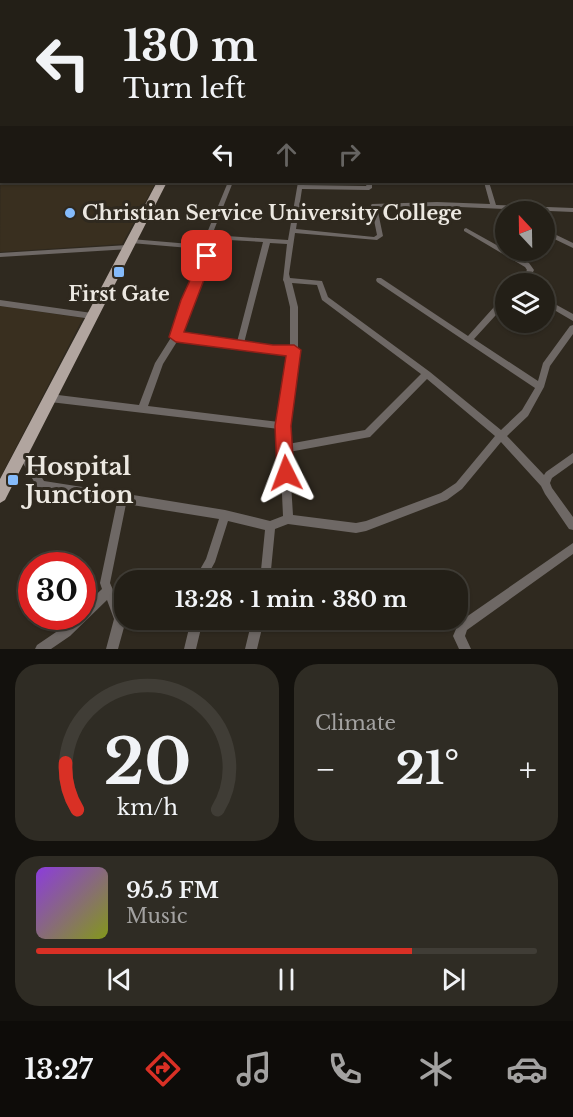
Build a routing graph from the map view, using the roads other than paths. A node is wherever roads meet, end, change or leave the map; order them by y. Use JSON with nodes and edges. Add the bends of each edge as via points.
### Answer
{"nodes":[{"id":1,"x":161,"y":183,"type":"edge"},
{"id":2,"x":230,"y":183,"type":"edge"},
{"id":3,"x":486,"y":183,"type":"edge"},
{"id":4,"x":300,"y":184,"type":"edge"},
{"id":5,"x":370,"y":185,"type":"edge"},
{"id":6,"x":495,"y":204,"type":"edge"},
{"id":7,"x":374,"y":205,"type":"junction"},
{"id":8,"x":495,"y":206,"type":"edge"},
{"id":9,"x":555,"y":209,"type":"edge"},
{"id":10,"x":573,"y":210,"type":"edge"},
{"id":11,"x":466,"y":230,"type":"dead end"},
{"id":12,"x":294,"y":231,"type":"junction"},
{"id":13,"x":210,"y":237,"type":"junction"},
{"id":14,"x":555,"y":237,"type":"edge"},
{"id":15,"x":267,"y":240,"type":"junction"},
{"id":16,"x":291,"y":242,"type":"junction"},
{"id":17,"x":129,"y":244,"type":"junction"},
{"id":18,"x":573,"y":246,"type":"edge"},
{"id":19,"x":204,"y":247,"type":"junction"},
{"id":20,"x":0,"y":255,"type":"edge"},
{"id":21,"x":528,"y":273,"type":"edge"},
{"id":22,"x":286,"y":280,"type":"junction"},
{"id":23,"x":379,"y":280,"type":"dead end"},
{"id":24,"x":0,"y":303,"type":"edge"},
{"id":25,"x":555,"y":307,"type":"edge"},
{"id":26,"x":495,"y":311,"type":"edge"},
{"id":27,"x":92,"y":316,"type":"junction"},
{"id":28,"x":573,"y":318,"type":"edge"},
{"id":29,"x":573,"y":328,"type":"edge"},
{"id":30,"x":176,"y":337,"type":"junction"},
{"id":31,"x":470,"y":339,"type":"junction"},
{"id":32,"x":240,"y":345,"type":"junction"},
{"id":33,"x":294,"y":350,"type":"junction"},
{"id":34,"x":428,"y":374,"type":"junction"},
{"id":35,"x":540,"y":387,"type":"junction"},
{"id":36,"x":50,"y":398,"type":"junction"},
{"id":37,"x":143,"y":407,"type":"junction"},
{"id":38,"x":283,"y":426,"type":"junction"},
{"id":39,"x":501,"y":436,"type":"junction"},
{"id":40,"x":285,"y":450,"type":"junction"},
{"id":41,"x":21,"y":452,"type":"junction"},
{"id":42,"x":573,"y":457,"type":"edge"},
{"id":43,"x":545,"y":483,"type":"junction"},
{"id":44,"x":0,"y":495,"type":"edge"},
{"id":45,"x":123,"y":497,"type":"junction"},
{"id":46,"x":225,"y":515,"type":"junction"},
{"id":47,"x":288,"y":519,"type":"junction"},
{"id":48,"x":573,"y":525,"type":"edge"},
{"id":49,"x":270,"y":526,"type":"junction"},
{"id":50,"x":573,"y":548,"type":"edge"},
{"id":51,"x":205,"y":570,"type":"edge"},
{"id":52,"x":266,"y":570,"type":"edge"},
{"id":53,"x":107,"y":592,"type":"junction"},
{"id":54,"x":195,"y":630,"type":"edge"},
{"id":55,"x":256,"y":630,"type":"edge"},
{"id":56,"x":41,"y":649,"type":"edge"},
{"id":57,"x":112,"y":649,"type":"edge"},
{"id":58,"x":190,"y":649,"type":"edge"},
{"id":59,"x":251,"y":649,"type":"edge"},
{"id":60,"x":465,"y":649,"type":"edge"}],
"edges":[{"from":1,"to":17,"type":"main road"},
{"from":2,"to":13,"type":"street"},
{"from":3,"to":6,"type":"street"},
{"from":4,"to":5,"type":"street"},
{"from":4,"to":12,"type":"street"},
{"from":5,"to":7,"type":"street"},
{"from":7,"to":8,"type":"street"},
{"from":7,"to":12,"type":"street","via":[[380,236],[375,240]]},
{"from":9,"to":10,"type":"street"},
{"from":11,"to":21,"type":"street","via":[[527,265],[531,270]]},
{"from":12,"to":16,"type":"street"},
{"from":13,"to":15,"type":"street"},
{"from":13,"to":19,"type":"street"},
{"from":14,"to":18,"type":"street"},
{"from":15,"to":16,"type":"street"},
{"from":15,"to":32,"type":"street"},
{"from":16,"to":22,"type":"street"},
{"from":17,"to":19,"type":"street"},
{"from":17,"to":20,"type":"street"},
{"from":17,"to":27,"type":"main road"},
{"from":19,"to":30,"type":"street","via":[[207,259]]},
{"from":22,"to":33,"type":"street","via":[[294,307]]},
{"from":22,"to":34,"type":"street","via":[[320,283],[325,298]]},
{"from":23,"to":31,"type":"street"},
{"from":24,"to":27,"type":"street"},
{"from":25,"to":28,"type":"street"},
{"from":26,"to":31,"type":"street"},
{"from":27,"to":36,"type":"main road"},
{"from":29,"to":35,"type":"street","via":[[546,365]]},
{"from":30,"to":32,"type":"street"},
{"from":30,"to":37,"type":"street","via":[[159,363]]},
{"from":31,"to":35,"type":"street"},
{"from":32,"to":33,"type":"street"},
{"from":33,"to":38,"type":"street"},
{"from":34,"to":39,"type":"street"},
{"from":34,"to":40,"type":"street","via":[[367,434]]},
{"from":35,"to":39,"type":"street","via":[[525,414]]},
{"from":36,"to":37,"type":"street"},
{"from":36,"to":41,"type":"main road"},
{"from":37,"to":38,"type":"street"},
{"from":38,"to":40,"type":"street"},
{"from":39,"to":43,"type":"street"},
{"from":39,"to":47,"type":"street","via":[[469,476],[444,497],[356,528]]},
{"from":40,"to":47,"type":"street"},
{"from":41,"to":44,"type":"main road"},
{"from":41,"to":45,"type":"street","via":[[41,485]]},
{"from":42,"to":43,"type":"street","via":[[549,475]]},
{"from":43,"to":48,"type":"street"},
{"from":45,"to":46,"type":"street"},
{"from":45,"to":53,"type":"street","via":[[107,565]]},
{"from":46,"to":49,"type":"street"},
{"from":46,"to":51,"type":"street"},
{"from":47,"to":49,"type":"street"},
{"from":49,"to":52,"type":"street"},
{"from":50,"to":60,"type":"street","via":[[463,626],[459,636]]},
{"from":53,"to":56,"type":"street","via":[[66,632]]},
{"from":53,"to":57,"type":"street","via":[[120,619]]},
{"from":54,"to":58,"type":"street"},
{"from":55,"to":59,"type":"street"}]}
